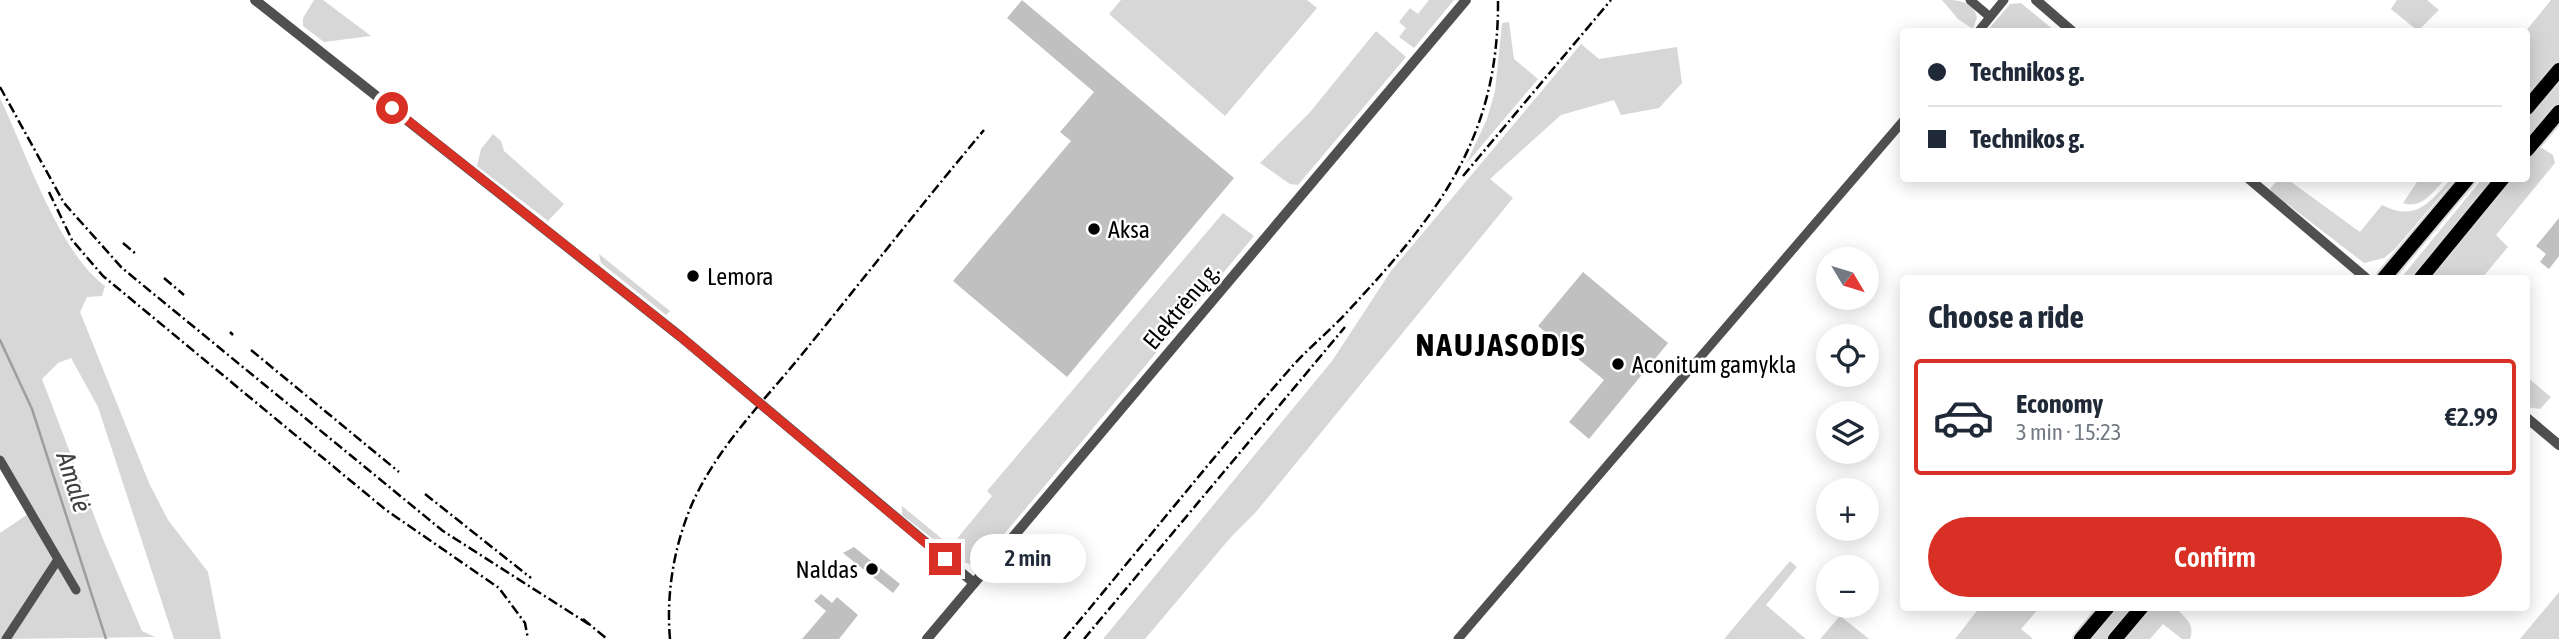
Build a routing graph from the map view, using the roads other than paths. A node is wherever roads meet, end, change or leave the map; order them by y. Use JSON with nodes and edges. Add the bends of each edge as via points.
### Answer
{"nodes":[{"id":1,"x":255,"y":0,"type":"edge"},
{"id":2,"x":1466,"y":0,"type":"edge"},
{"id":3,"x":1970,"y":0,"type":"edge"},
{"id":4,"x":2004,"y":0,"type":"edge"},
{"id":5,"x":2036,"y":0,"type":"edge"},
{"id":6,"x":1990,"y":17,"type":"junction"},
{"id":7,"x":1981,"y":28,"type":"edge"},
{"id":8,"x":2068,"y":28,"type":"edge"},
{"id":9,"x":2559,"y":69,"type":"edge"},
{"id":10,"x":2530,"y":104,"type":"edge"},
{"id":11,"x":2559,"y":111,"type":"edge"},
{"id":12,"x":1900,"y":125,"type":"edge"},
{"id":13,"x":2530,"y":146,"type":"edge"},
{"id":14,"x":2253,"y":182,"type":"edge"},
{"id":15,"x":2465,"y":182,"type":"edge"},
{"id":16,"x":2500,"y":182,"type":"edge"},
{"id":17,"x":2362,"y":275,"type":"edge"},
{"id":18,"x":2387,"y":275,"type":"edge"},
{"id":19,"x":2423,"y":275,"type":"edge"},
{"id":20,"x":2530,"y":421,"type":"edge"},
{"id":21,"x":2559,"y":445,"type":"edge"},
{"id":22,"x":0,"y":460,"type":"edge"},
{"id":23,"x":57,"y":561,"type":"junction"},
{"id":24,"x":974,"y":583,"type":"junction"},
{"id":25,"x":76,"y":590,"type":"dead end"},
{"id":26,"x":2105,"y":611,"type":"edge"},
{"id":27,"x":2139,"y":611,"type":"edge"},
{"id":28,"x":6,"y":639,"type":"edge"},
{"id":29,"x":927,"y":639,"type":"edge"},
{"id":30,"x":1458,"y":639,"type":"edge"},
{"id":31,"x":2081,"y":639,"type":"edge"},
{"id":32,"x":2115,"y":639,"type":"edge"}],
"edges":[{"from":1,"to":24,"type":"street","via":[[681,337]]},
{"from":2,"to":24,"type":"street","name":"Elektrėnų g."},
{"from":3,"to":6,"type":"street"},
{"from":4,"to":6,"type":"street"},
{"from":5,"to":8,"type":"street"},
{"from":6,"to":7,"type":"street"},
{"from":9,"to":10,"type":"main road"},
{"from":11,"to":13,"type":"main road"},
{"from":12,"to":30,"type":"street"},
{"from":14,"to":17,"type":"street"},
{"from":15,"to":18,"type":"main road"},
{"from":16,"to":19,"type":"main road"},
{"from":20,"to":21,"type":"street"},
{"from":22,"to":23,"type":"street"},
{"from":23,"to":25,"type":"street"},
{"from":23,"to":28,"type":"street"},
{"from":24,"to":29,"type":"street","name":"Elektrėnų g."},
{"from":26,"to":31,"type":"main road"},
{"from":27,"to":32,"type":"main road"}]}
